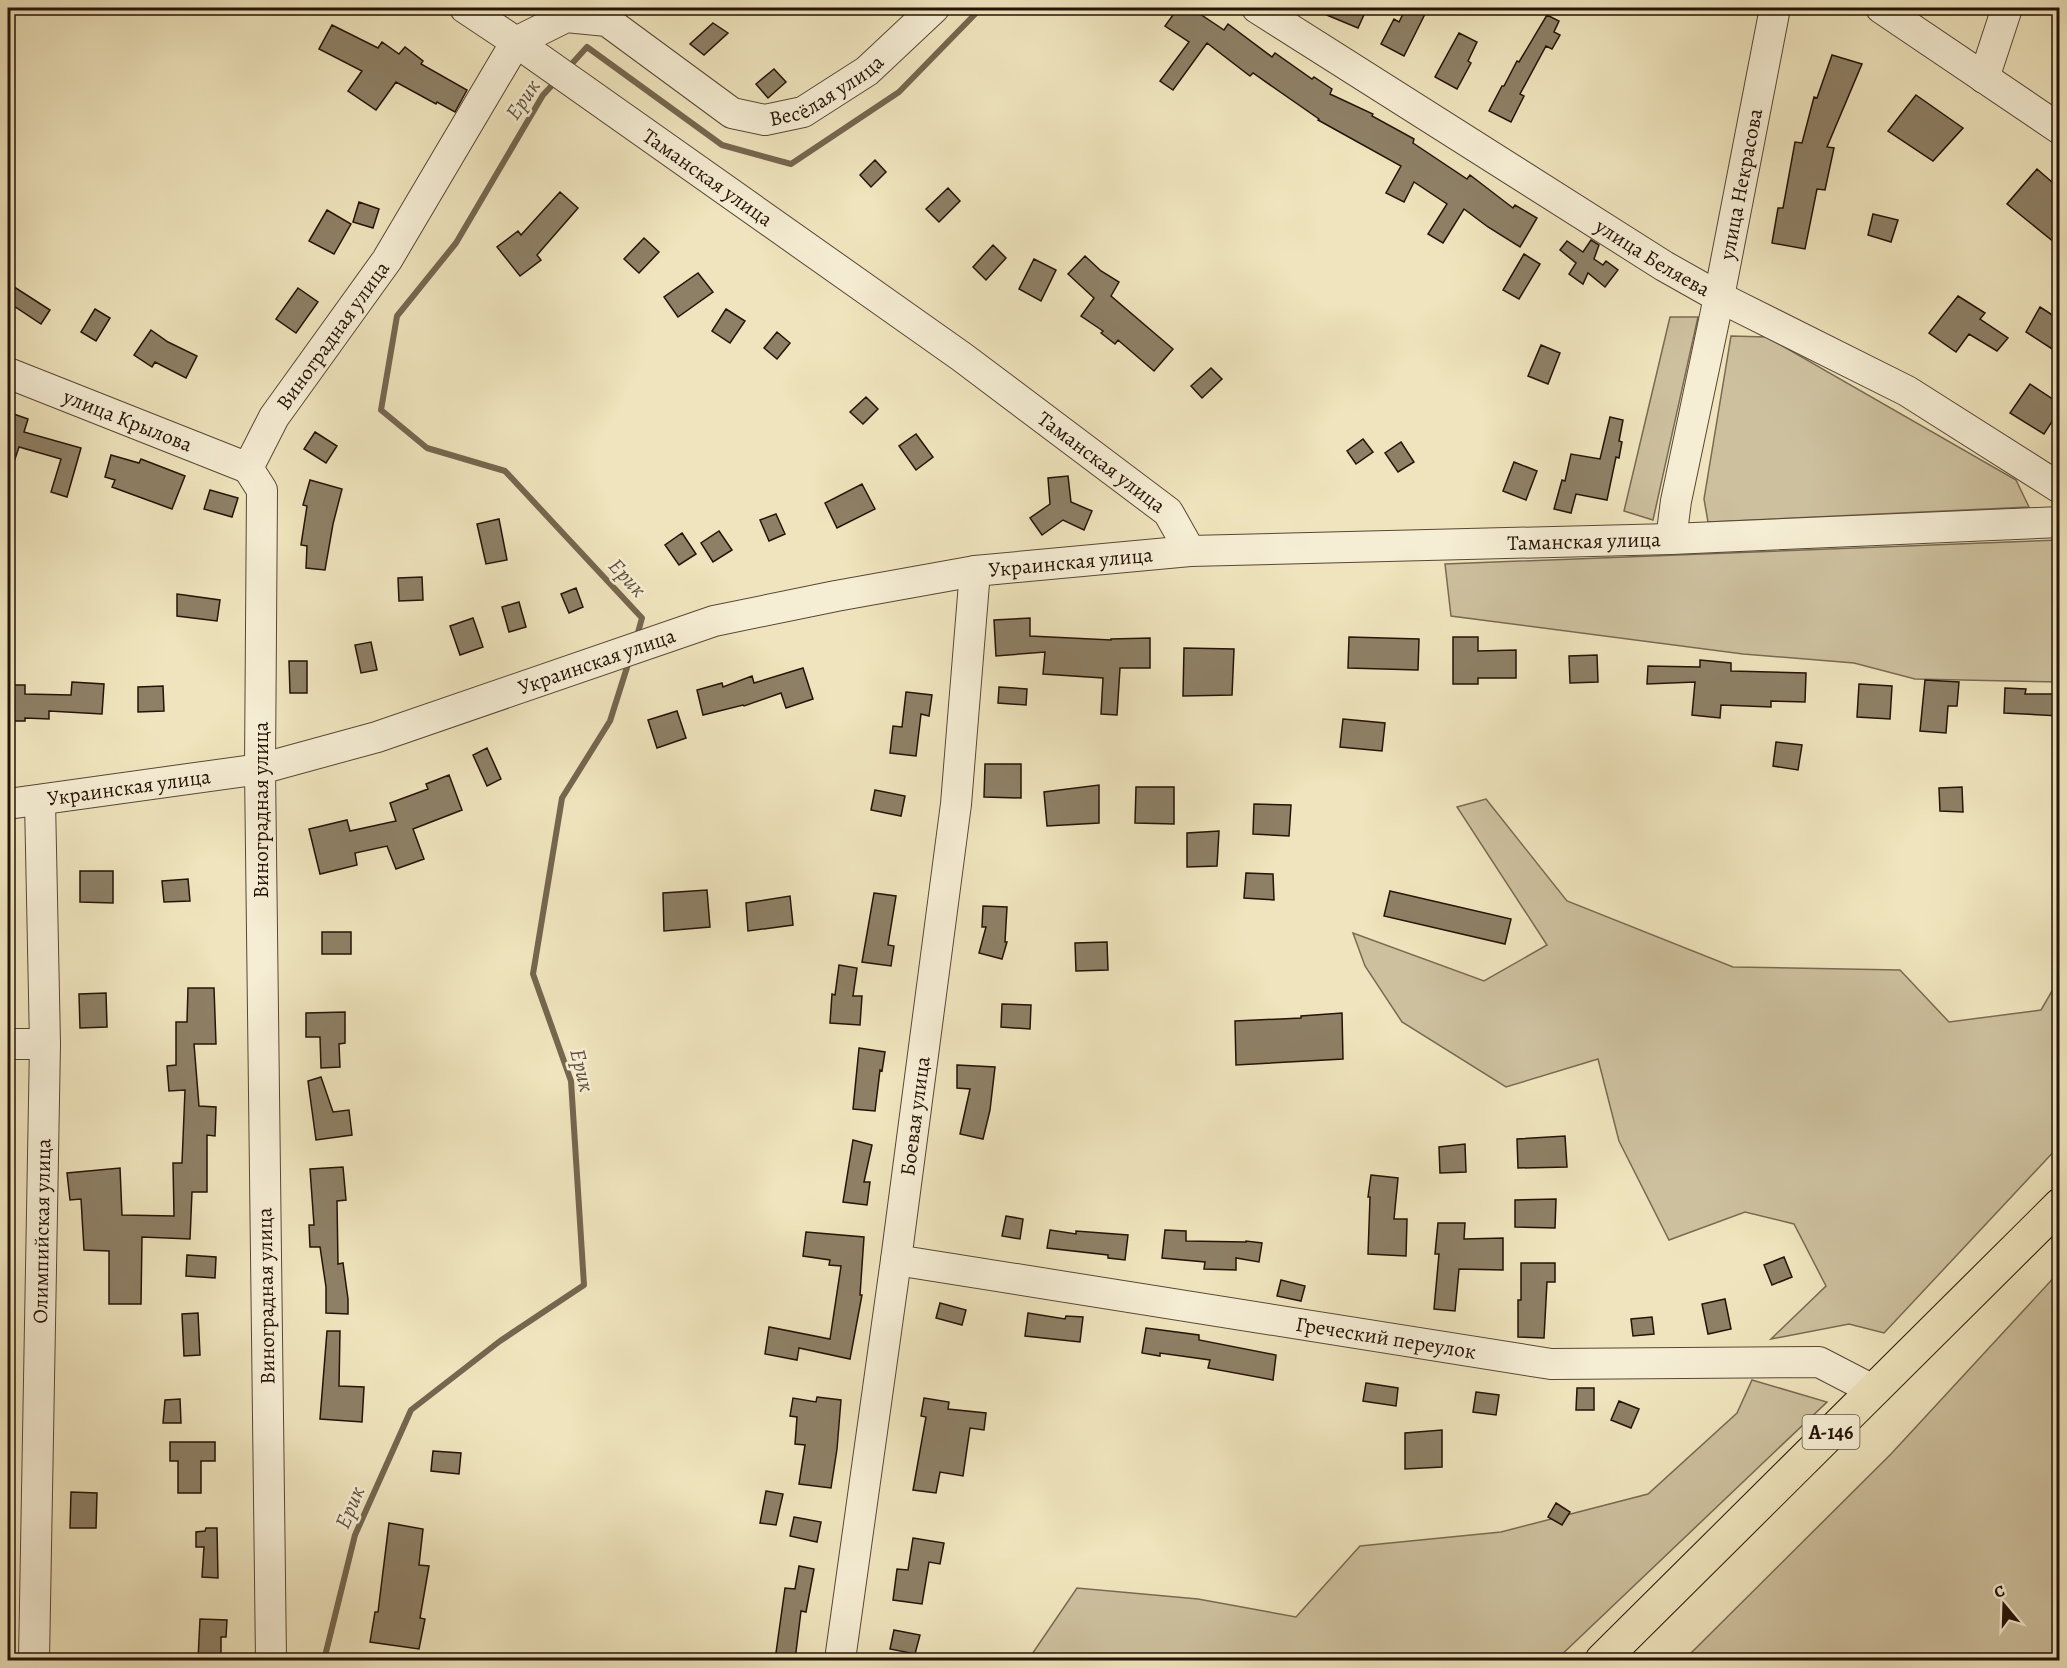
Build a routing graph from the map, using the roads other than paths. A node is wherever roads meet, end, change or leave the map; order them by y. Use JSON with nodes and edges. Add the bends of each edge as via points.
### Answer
{"nodes":[{"id":1,"x":465,"y":8,"type":"edge"},
{"id":2,"x":934,"y":8,"type":"edge"},
{"id":3,"x":1257,"y":8,"type":"edge"},
{"id":4,"x":1775,"y":8,"type":"edge"},
{"id":5,"x":1881,"y":8,"type":"edge"},
{"id":6,"x":2007,"y":8,"type":"edge"},
{"id":7,"x":516,"y":42,"type":"junction"},
{"id":8,"x":1984,"y":78,"type":"junction"},
{"id":9,"x":2060,"y":129,"type":"edge"},
{"id":10,"x":1719,"y":297,"type":"junction"},
{"id":11,"x":8,"y":373,"type":"edge"},
{"id":12,"x":248,"y":468,"type":"junction"},
{"id":13,"x":2060,"y":488,"type":"edge"},
{"id":14,"x":2060,"y":522,"type":"edge"},
{"id":15,"x":1671,"y":539,"type":"junction"},
{"id":16,"x":1190,"y":551,"type":"junction"},
{"id":17,"x":975,"y":571,"type":"junction"},
{"id":18,"x":260,"y":769,"type":"junction"},
{"id":19,"x":40,"y":801,"type":"junction"},
{"id":20,"x":8,"y":804,"type":"edge"},
{"id":21,"x":8,"y":1044,"type":"edge"},
{"id":22,"x":45,"y":1044,"type":"junction"},
{"id":23,"x":2060,"y":1204,"type":"edge"},
{"id":24,"x":896,"y":1260,"type":"junction"},
{"id":25,"x":1873,"y":1390,"type":"junction"},
{"id":26,"x":34,"y":1660,"type":"edge"},
{"id":27,"x":270,"y":1660,"type":"edge"},
{"id":28,"x":840,"y":1660,"type":"edge"},
{"id":29,"x":1602,"y":1660,"type":"edge"}],
"edges":[{"from":1,"to":7,"type":"street","name":"Таманская улица"},
{"from":2,"to":7,"type":"street","name":"Весёлая улица","via":[[867,71],[803,112],[765,120],[732,113],[607,21],[566,16]]},
{"from":3,"to":10,"type":"street","name":"улица Беляева"},
{"from":4,"to":10,"type":"street","name":"улица Некрасова"},
{"from":5,"to":8,"type":"street"},
{"from":6,"to":8,"type":"street"},
{"from":7,"to":12,"type":"street","name":"Виноградная улица","via":[[387,260],[274,417]]},
{"from":7,"to":16,"type":"street","name":"Таманская улица","via":[[962,357],[1168,512]]},
{"from":8,"to":9,"type":"street"},
{"from":10,"to":13,"type":"street","name":"улица Беляева","via":[[1906,391]]},
{"from":10,"to":15,"type":"street","name":"улица Некрасова"},
{"from":11,"to":12,"type":"street","name":"улица Крылова"},
{"from":12,"to":18,"type":"street","name":"Виноградная улица","via":[[262,490]]},
{"from":14,"to":15,"type":"street","name":"Таманская улица"},
{"from":15,"to":16,"type":"street","name":"Таманская улица"},
{"from":16,"to":17,"type":"street","name":"Украинская улица"},
{"from":17,"to":18,"type":"street","name":"Украинская улица","via":[[714,621],[377,736]]},
{"from":17,"to":24,"type":"street","name":"Боевая улица","via":[[956,804]]},
{"from":18,"to":19,"type":"street","name":"Украинская улица"},
{"from":18,"to":27,"type":"street","name":"Виноградная улица"},
{"from":19,"to":20,"type":"street","name":"Украинская улица"},
{"from":19,"to":22,"type":"street","name":"Олимпийская улица"},
{"from":21,"to":22,"type":"street"},
{"from":22,"to":26,"type":"street","name":"Олимпийская улица"},
{"from":23,"to":25,"type":"highway","number":"А-146"},
{"from":24,"to":25,"type":"street","name":"Греческий переулок","via":[[1551,1364],[1819,1362]]},
{"from":24,"to":28,"type":"street","name":"Боевая улица"},
{"from":25,"to":29,"type":"highway","number":"А-146"}]}
